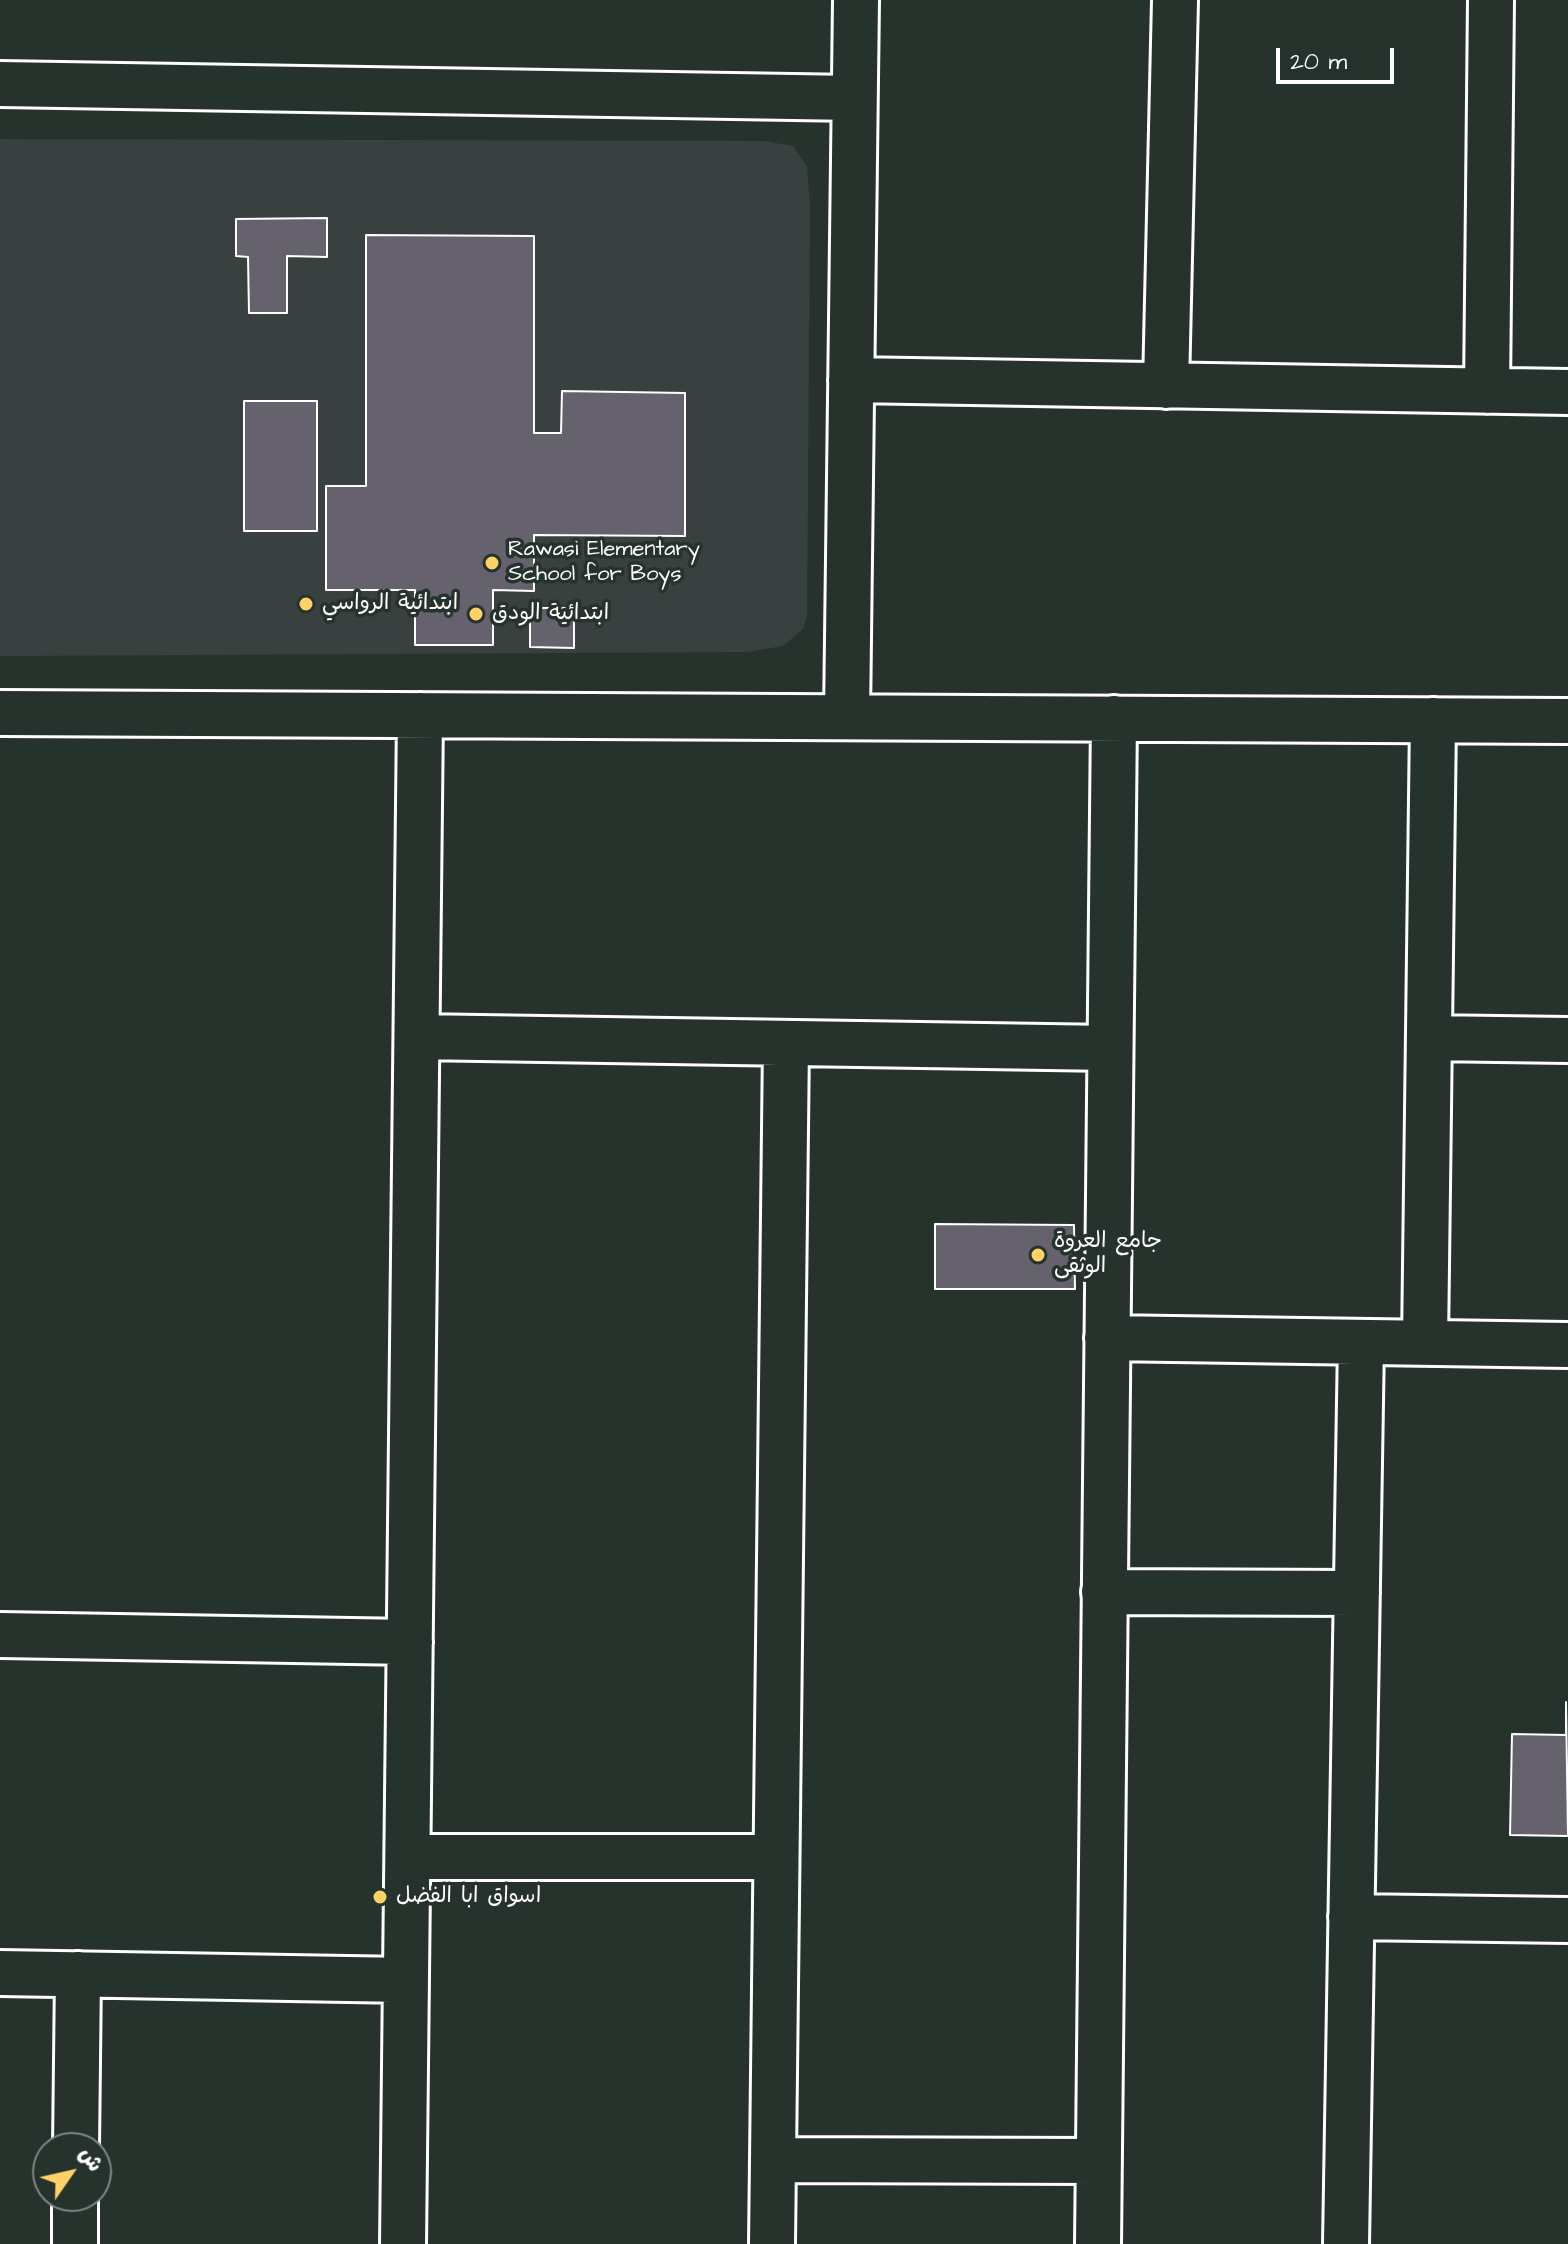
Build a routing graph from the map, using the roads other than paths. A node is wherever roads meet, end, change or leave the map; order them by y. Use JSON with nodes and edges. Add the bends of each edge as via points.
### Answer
{"nodes":[{"id":1,"x":856,"y":0,"type":"edge"},
{"id":2,"x":1175,"y":0,"type":"edge"},
{"id":3,"x":1491,"y":0,"type":"edge"},
{"id":4,"x":0,"y":84,"type":"edge"},
{"id":5,"x":854,"y":98,"type":"junction"},
{"id":6,"x":851,"y":380,"type":"junction"},
{"id":7,"x":1166,"y":386,"type":"junction"},
{"id":8,"x":1487,"y":391,"type":"junction"},
{"id":9,"x":1568,"y":392,"type":"edge"},
{"id":10,"x":0,"y":713,"type":"edge"},
{"id":11,"x":420,"y":715,"type":"junction"},
{"id":12,"x":847,"y":717,"type":"junction"},
{"id":13,"x":1114,"y":718,"type":"junction"},
{"id":14,"x":1433,"y":720,"type":"junction"},
{"id":15,"x":1568,"y":721,"type":"edge"},
{"id":16,"x":417,"y":1037,"type":"junction"},
{"id":17,"x":1429,"y":1038,"type":"junction"},
{"id":18,"x":1568,"y":1040,"type":"edge"},
{"id":19,"x":786,"y":1043,"type":"junction"},
{"id":20,"x":1110,"y":1048,"type":"junction"},
{"id":21,"x":1107,"y":1338,"type":"junction"},
{"id":22,"x":1361,"y":1342,"type":"junction"},
{"id":23,"x":1425,"y":1343,"type":"junction"},
{"id":24,"x":1568,"y":1345,"type":"edge"},
{"id":25,"x":1104,"y":1592,"type":"junction"},
{"id":26,"x":1357,"y":1593,"type":"junction"},
{"id":27,"x":0,"y":1635,"type":"edge"},
{"id":28,"x":410,"y":1642,"type":"junction"},
{"id":29,"x":408,"y":1857,"type":"junction"},
{"id":30,"x":776,"y":1857,"type":"junction"},
{"id":31,"x":1351,"y":1917,"type":"junction"},
{"id":32,"x":1568,"y":1920,"type":"edge"},
{"id":33,"x":0,"y":1973,"type":"edge"},
{"id":34,"x":78,"y":1974,"type":"junction"},
{"id":35,"x":406,"y":1980,"type":"junction"},
{"id":36,"x":76,"y":2132,"type":"edge"},
{"id":37,"x":773,"y":2160,"type":"junction"},
{"id":38,"x":1098,"y":2161,"type":"junction"},
{"id":39,"x":75,"y":2212,"type":"edge"},
{"id":40,"x":75,"y":2244,"type":"edge"},
{"id":41,"x":403,"y":2244,"type":"edge"},
{"id":42,"x":772,"y":2244,"type":"edge"},
{"id":43,"x":1098,"y":2244,"type":"edge"},
{"id":44,"x":1346,"y":2244,"type":"edge"}],
"edges":[{"from":1,"to":5,"type":"street"},
{"from":2,"to":7,"type":"street"},
{"from":3,"to":8,"type":"street"},
{"from":4,"to":5,"type":"street"},
{"from":5,"to":6,"type":"street"},
{"from":6,"to":7,"type":"street"},
{"from":6,"to":12,"type":"street"},
{"from":7,"to":8,"type":"street"},
{"from":8,"to":9,"type":"street"},
{"from":10,"to":11,"type":"street"},
{"from":11,"to":12,"type":"street"},
{"from":11,"to":16,"type":"street"},
{"from":12,"to":13,"type":"street"},
{"from":13,"to":14,"type":"street"},
{"from":13,"to":20,"type":"street"},
{"from":14,"to":15,"type":"street"},
{"from":14,"to":17,"type":"street"},
{"from":16,"to":19,"type":"street"},
{"from":16,"to":28,"type":"street"},
{"from":17,"to":18,"type":"street"},
{"from":17,"to":23,"type":"street"},
{"from":19,"to":20,"type":"street"},
{"from":19,"to":30,"type":"street"},
{"from":20,"to":21,"type":"street"},
{"from":21,"to":22,"type":"street"},
{"from":21,"to":25,"type":"street"},
{"from":22,"to":23,"type":"street"},
{"from":22,"to":26,"type":"street"},
{"from":23,"to":24,"type":"street"},
{"from":25,"to":26,"type":"street"},
{"from":25,"to":38,"type":"street"},
{"from":26,"to":31,"type":"street"},
{"from":27,"to":28,"type":"street"},
{"from":28,"to":29,"type":"street"},
{"from":29,"to":30,"type":"street"},
{"from":29,"to":35,"type":"street"},
{"from":30,"to":37,"type":"street"},
{"from":31,"to":32,"type":"street"},
{"from":31,"to":44,"type":"street"},
{"from":33,"to":34,"type":"street"},
{"from":34,"to":35,"type":"street"},
{"from":34,"to":36,"type":"street"},
{"from":35,"to":41,"type":"street"},
{"from":37,"to":38,"type":"street"},
{"from":37,"to":42,"type":"street"},
{"from":38,"to":43,"type":"street"},
{"from":39,"to":40,"type":"street"}]}
